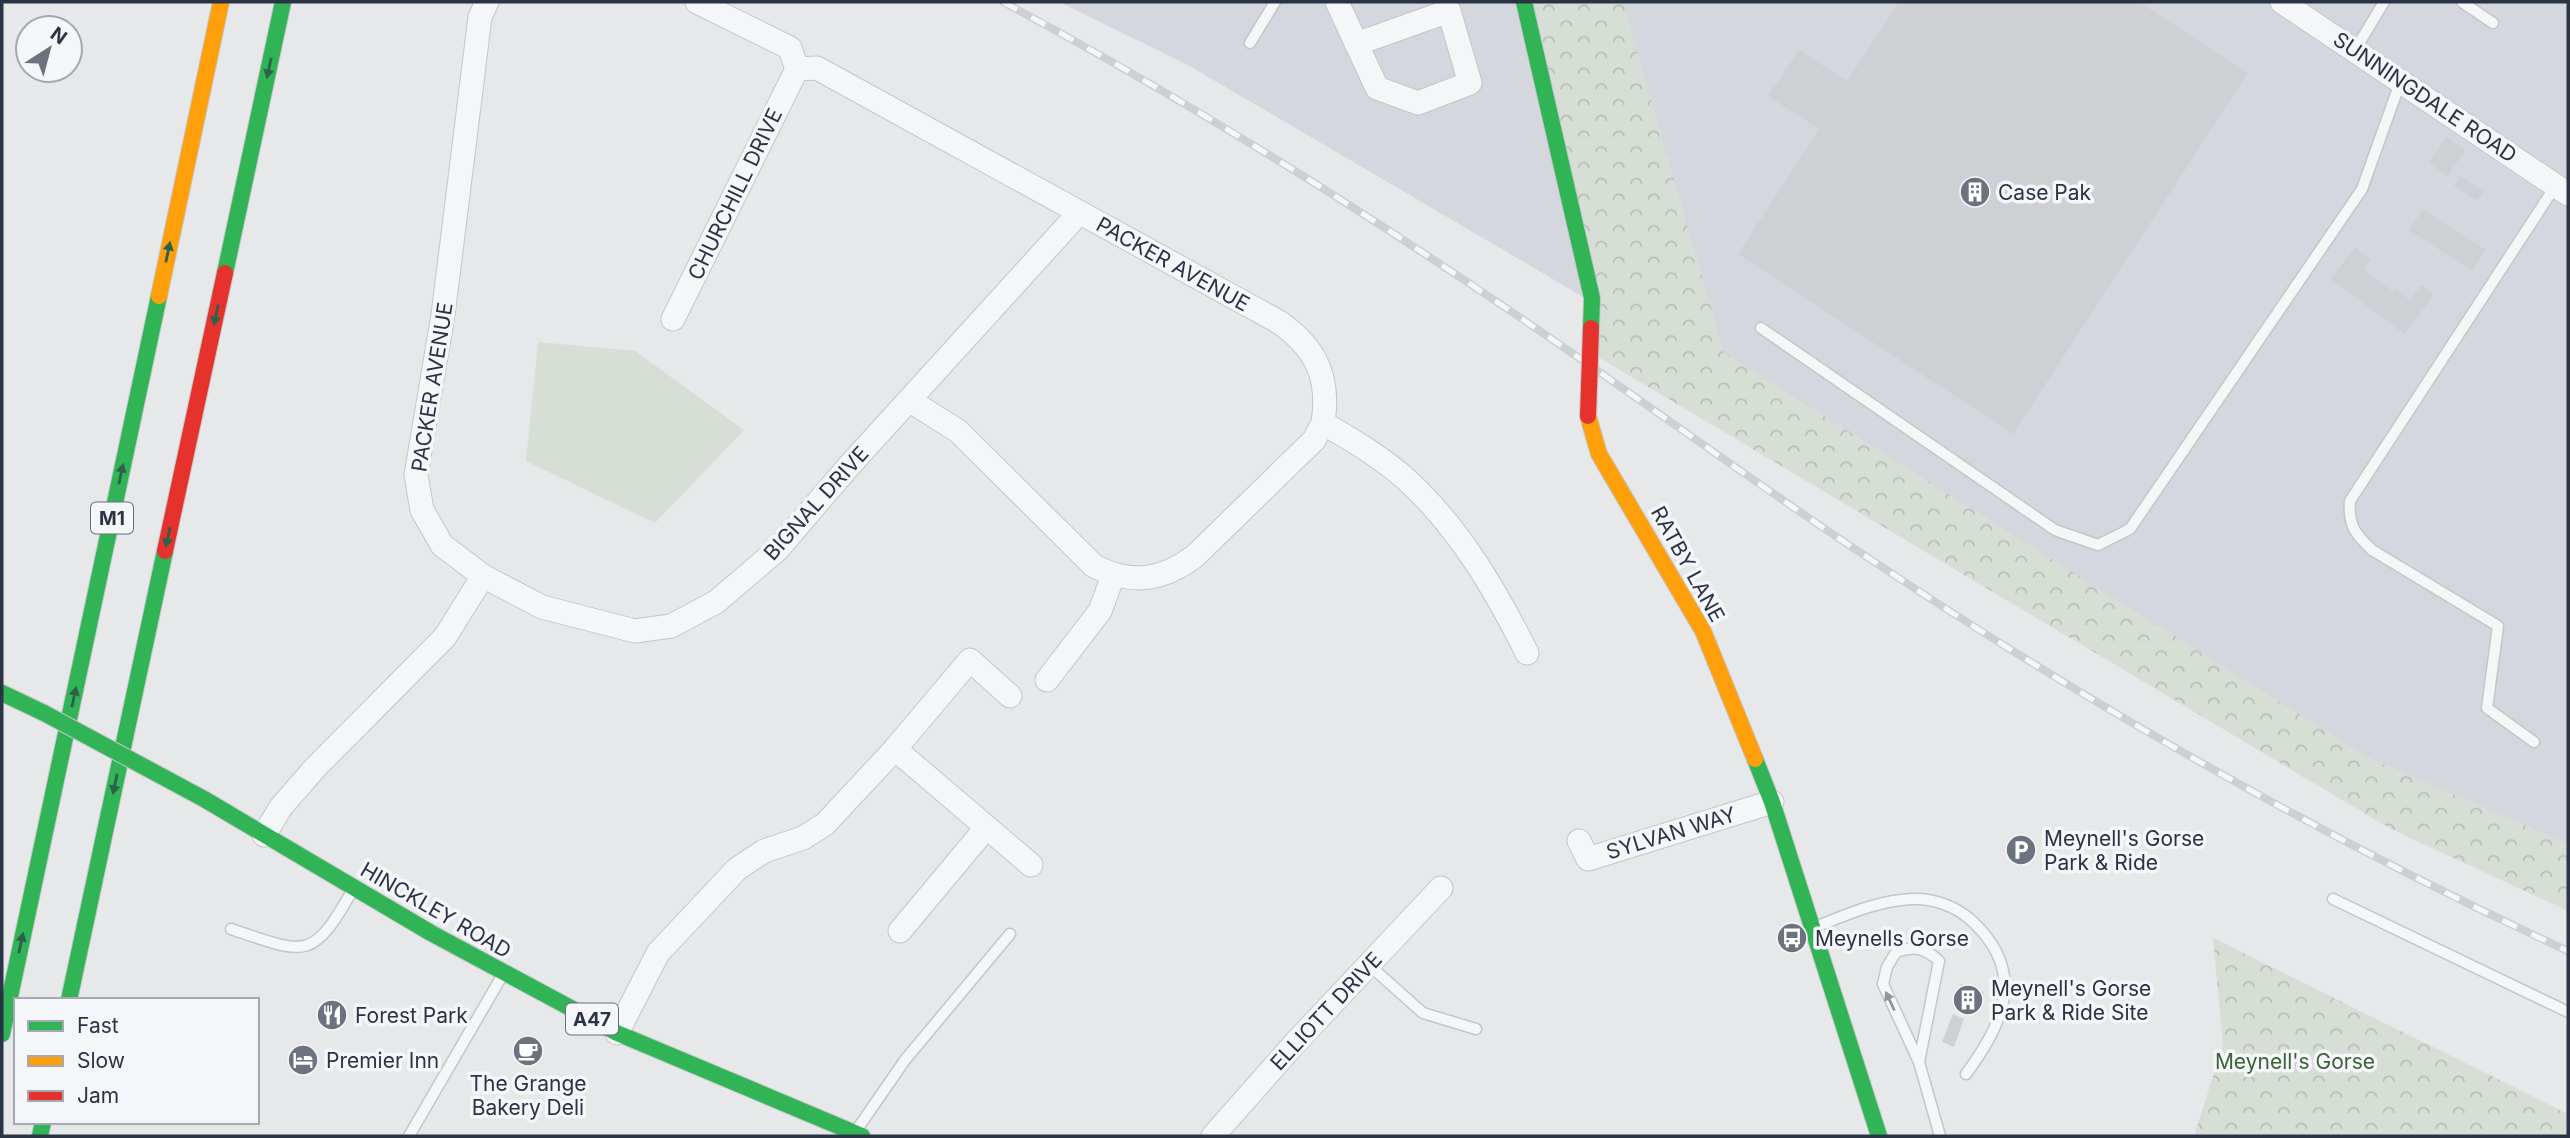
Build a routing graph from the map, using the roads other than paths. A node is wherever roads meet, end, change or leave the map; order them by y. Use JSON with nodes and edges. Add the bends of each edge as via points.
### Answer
{"nodes":[{"id":1,"x":221,"y":2,"type":"edge"},
{"id":2,"x":283,"y":2,"type":"edge"},
{"id":3,"x":487,"y":2,"type":"edge"},
{"id":4,"x":697,"y":2,"type":"edge"},
{"id":5,"x":1275,"y":2,"type":"edge"},
{"id":6,"x":1337,"y":2,"type":"edge"},
{"id":7,"x":1524,"y":2,"type":"edge"},
{"id":8,"x":2281,"y":2,"type":"edge"},
{"id":9,"x":2385,"y":2,"type":"edge"},
{"id":10,"x":2462,"y":2,"type":"edge"},
{"id":11,"x":2493,"y":23,"type":"dead end"},
{"id":12,"x":1250,"y":43,"type":"dead end"},
{"id":13,"x":1356,"y":44,"type":"junction"},
{"id":14,"x":2355,"y":50,"type":"junction"},
{"id":15,"x":797,"y":69,"type":"junction"},
{"id":16,"x":2401,"y":80,"type":"junction"},
{"id":17,"x":2562,"y":189,"type":"edge"},
{"id":18,"x":1079,"y":213,"type":"junction"},
{"id":19,"x":673,"y":319,"type":"dead end"},
{"id":20,"x":1761,"y":328,"type":"dead end"},
{"id":21,"x":909,"y":400,"type":"junction"},
{"id":22,"x":1323,"y":423,"type":"junction"},
{"id":23,"x":483,"y":576,"type":"junction"},
{"id":24,"x":1113,"y":576,"type":"junction"},
{"id":25,"x":1527,"y":653,"type":"dead end"},
{"id":26,"x":1046,"y":680,"type":"dead end"},
{"id":27,"x":2,"y":693,"type":"edge"},
{"id":28,"x":1010,"y":695,"type":"dead end"},
{"id":29,"x":2534,"y":742,"type":"dead end"},
{"id":30,"x":895,"y":749,"type":"junction"},
{"id":31,"x":1772,"y":802,"type":"junction"},
{"id":32,"x":986,"y":828,"type":"junction"},
{"id":33,"x":264,"y":835,"type":"junction"},
{"id":34,"x":1579,"y":841,"type":"dead end"},
{"id":35,"x":1031,"y":864,"type":"dead end"},
{"id":36,"x":354,"y":888,"type":"junction"},
{"id":37,"x":1441,"y":888,"type":"dead end"},
{"id":38,"x":2333,"y":899,"type":"dead end"},
{"id":39,"x":1812,"y":928,"type":"junction"},
{"id":40,"x":231,"y":929,"type":"dead end"},
{"id":41,"x":900,"y":931,"type":"dead end"},
{"id":42,"x":1010,"y":933,"type":"dead end"},
{"id":43,"x":1368,"y":965,"type":"junction"},
{"id":44,"x":504,"y":973,"type":"junction"},
{"id":45,"x":69,"y":998,"type":"edge"},
{"id":46,"x":2568,"y":1012,"type":"edge"},
{"id":47,"x":1476,"y":1029,"type":"dead end"},
{"id":48,"x":617,"y":1033,"type":"junction"},
{"id":49,"x":2,"y":1034,"type":"edge"},
{"id":50,"x":1920,"y":1062,"type":"junction"},
{"id":51,"x":1966,"y":1074,"type":"dead end"},
{"id":52,"x":858,"y":1135,"type":"edge"},
{"id":53,"x":409,"y":1136,"type":"edge"},
{"id":54,"x":1213,"y":1136,"type":"edge"},
{"id":55,"x":1879,"y":1136,"type":"edge"},
{"id":56,"x":1940,"y":1136,"type":"edge"}],
"edges":[{"from":49,"to":1,"type":"main road","number":"M1","one_way":true},
{"from":2,"to":45,"type":"main road","one_way":true},
{"from":3,"to":23,"type":"street","name":"PACKER AVENUE","via":[[480,17],[443,315],[416,475],[422,510],[442,545]]},
{"from":4,"to":15,"type":"street","via":[[790,48]]},
{"from":5,"to":12,"type":"lane"},
{"from":6,"to":13,"type":"street"},
{"from":7,"to":31,"type":"main road","name":"RATBY LANE","bridge":true,"via":[[1592,298],[1588,415],[1599,454],[1703,631]]},
{"from":8,"to":14,"type":"street","name":"SUNNINGDALE ROAD"},
{"from":9,"to":14,"type":"lane"},
{"from":10,"to":11,"type":"lane"},
{"from":13,"to":13,"type":"street","via":[[1449,11],[1470,83],[1418,103],[1377,88]]},
{"from":14,"to":16,"type":"street","name":"SUNNINGDALE ROAD"},
{"from":15,"to":18,"type":"street","name":"PACKER AVENUE","via":[[817,68]]},
{"from":15,"to":19,"type":"street","name":"CHURCHILL DRIVE"},
{"from":16,"to":17,"type":"street","name":"SUNNINGDALE ROAD"},
{"from":16,"to":20,"type":"lane","via":[[2362,189],[2130,529],[2098,545],[2055,530]]},
{"from":17,"to":29,"type":"lane","via":[[2350,501],[2348,519],[2355,534],[2372,550],[2498,626],[2487,708]]},
{"from":18,"to":21,"type":"street","name":"BIGNAL DRIVE"},
{"from":18,"to":22,"type":"street","name":"PACKER AVENUE","via":[[1303,339],[1321,371],[1326,403]]},
{"from":21,"to":23,"type":"street","name":"BIGNAL DRIVE","via":[[777,550],[716,601],[671,626],[635,631],[593,622],[542,607]]},
{"from":21,"to":24,"type":"street","via":[[958,431],[1094,566]]},
{"from":22,"to":24,"type":"street","via":[[1314,440],[1179,568],[1138,580]]},
{"from":22,"to":25,"type":"street","via":[[1407,480],[1439,514],[1499,598]]},
{"from":23,"to":33,"type":"street","via":[[445,637],[315,768]]},
{"from":24,"to":26,"type":"street","via":[[1100,611]]},
{"from":27,"to":33,"type":"main road","name":"HINCKLEY ROAD","number":"A47","bridge":true,"via":[[117,749]]},
{"from":28,"to":30,"type":"street","via":[[970,660]]},
{"from":30,"to":32,"type":"street"},
{"from":30,"to":48,"type":"street","via":[[825,824],[803,838],[764,851],[728,878],[658,953]]},
{"from":31,"to":34,"type":"street","name":"SYLVAN WAY","via":[[1588,859]]},
{"from":31,"to":39,"type":"main road","name":"RATBY LANE"},
{"from":32,"to":35,"type":"street"},
{"from":32,"to":41,"type":"street"},
{"from":33,"to":36,"type":"main road","name":"HINCKLEY ROAD","number":"A47"},
{"from":36,"to":40,"type":"lane","via":[[330,930],[317,943],[283,947]]},
{"from":36,"to":44,"type":"main road","name":"HINCKLEY ROAD","number":"A47"},
{"from":37,"to":43,"type":"street","name":"ELLIOTT DRIVE"},
{"from":38,"to":46,"type":"lane"},
{"from":39,"to":51,"type":"lane","via":[[1860,910],[1913,899],[1945,904],[1985,933],[2001,965],[2004,1003],[1991,1041]]},
{"from":39,"to":55,"type":"main road","name":"RATBY LANE"},
{"from":42,"to":52,"type":"lane","via":[[905,1060]]},
{"from":43,"to":47,"type":"lane","via":[[1423,1013]]},
{"from":43,"to":54,"type":"street","name":"ELLIOTT DRIVE"},
{"from":44,"to":48,"type":"main road","name":"HINCKLEY ROAD","number":"A47"},
{"from":44,"to":53,"type":"lane"},
{"from":48,"to":52,"type":"main road","name":"HINCKLEY ROAD","number":"A47"},
{"from":50,"to":50,"type":"lane","one_way":true,"via":[[1882,984],[1896,952],[1914,947],[1938,961]]},
{"from":50,"to":56,"type":"lane"}]}
